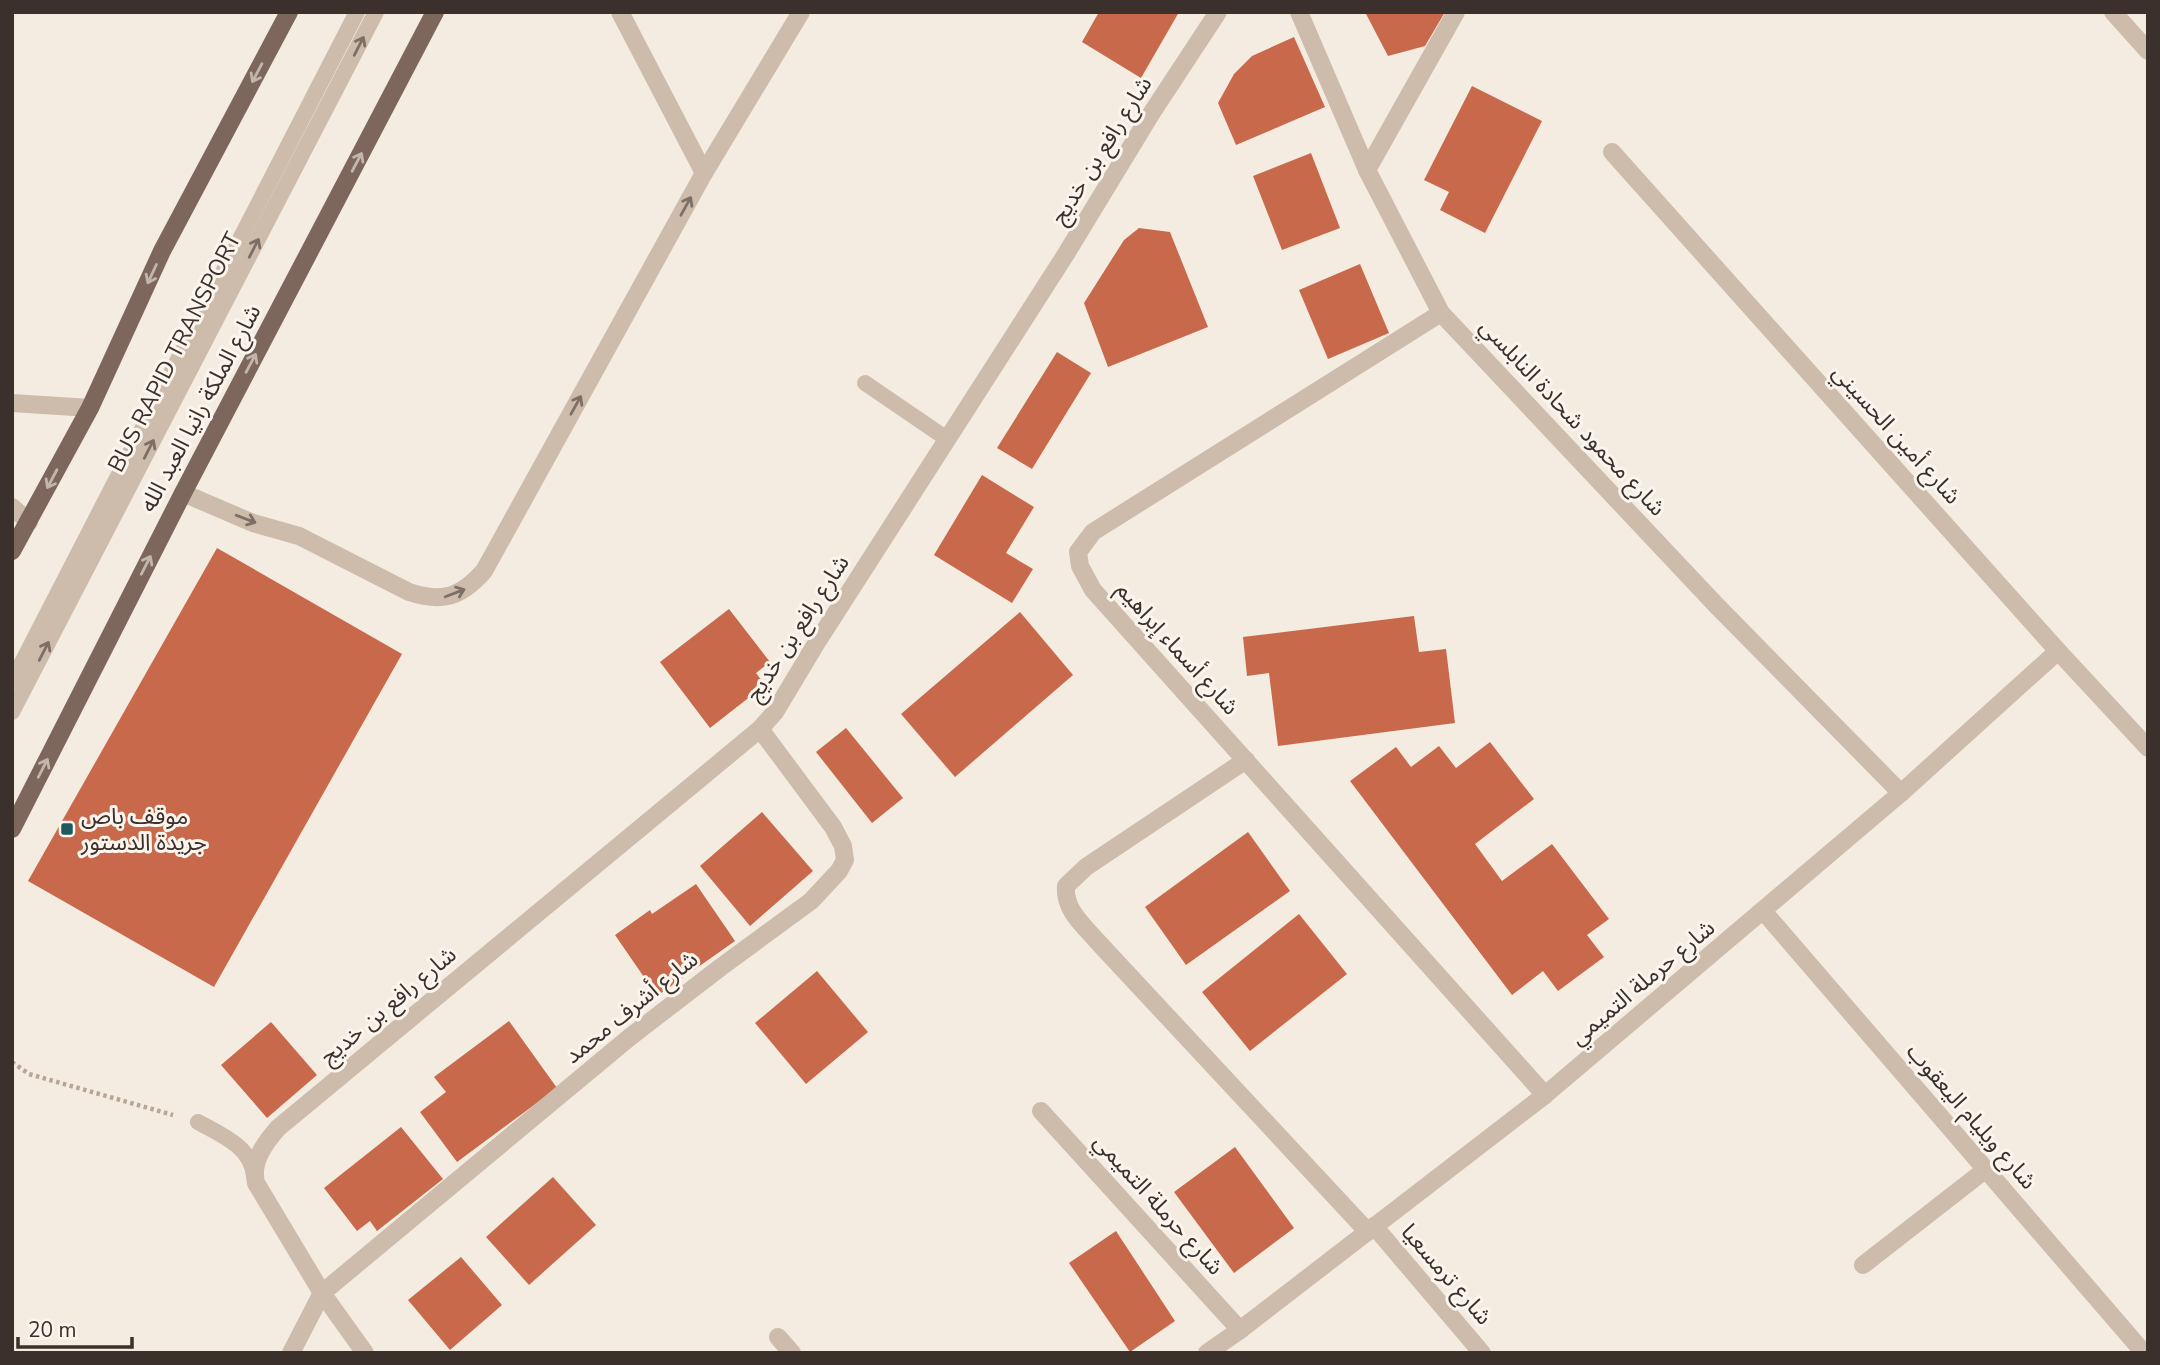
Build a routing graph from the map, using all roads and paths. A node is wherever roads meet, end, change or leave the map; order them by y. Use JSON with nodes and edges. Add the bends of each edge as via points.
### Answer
{"nodes":[{"id":1,"x":289,"y":12,"type":"edge"},
{"id":2,"x":357,"y":12,"type":"edge"},
{"id":3,"x":376,"y":12,"type":"edge"},
{"id":4,"x":435,"y":12,"type":"edge"},
{"id":5,"x":620,"y":12,"type":"edge"},
{"id":6,"x":801,"y":12,"type":"edge"},
{"id":7,"x":1217,"y":12,"type":"edge"},
{"id":8,"x":1298,"y":12,"type":"edge"},
{"id":9,"x":1456,"y":12,"type":"edge"},
{"id":10,"x":2113,"y":12,"type":"edge"},
{"id":11,"x":2148,"y":51,"type":"edge"},
{"id":12,"x":1612,"y":152,"type":"dead end"},
{"id":13,"x":1367,"y":170,"type":"junction"},
{"id":14,"x":704,"y":173,"type":"junction"},
{"id":15,"x":1441,"y":313,"type":"junction"},
{"id":16,"x":865,"y":383,"type":"dead end"},
{"id":17,"x":12,"y":403,"type":"edge"},
{"id":18,"x":90,"y":408,"type":"junction"},
{"id":19,"x":947,"y":439,"type":"junction"},
{"id":20,"x":183,"y":493,"type":"junction"},
{"id":21,"x":12,"y":507,"type":"edge"},
{"id":22,"x":29,"y":522,"type":"junction"},
{"id":23,"x":12,"y":551,"type":"edge"},
{"id":24,"x":2058,"y":651,"type":"junction"},
{"id":25,"x":12,"y":682,"type":"edge"},
{"id":26,"x":12,"y":712,"type":"edge"},
{"id":27,"x":760,"y":729,"type":"junction"},
{"id":28,"x":2148,"y":748,"type":"edge"},
{"id":29,"x":1246,"y":760,"type":"junction"},
{"id":30,"x":1901,"y":793,"type":"junction"},
{"id":31,"x":12,"y":829,"type":"edge"},
{"id":32,"x":1764,"y":912,"type":"junction"},
{"id":33,"x":12,"y":1062,"type":"edge"},
{"id":34,"x":1545,"y":1095,"type":"junction"},
{"id":35,"x":1041,"y":1111,"type":"dead end"},
{"id":36,"x":198,"y":1122,"type":"joint"},
{"id":37,"x":1985,"y":1170,"type":"junction"},
{"id":38,"x":255,"y":1178,"type":"junction"},
{"id":39,"x":1371,"y":1229,"type":"junction"},
{"id":40,"x":1863,"y":1265,"type":"dead end"},
{"id":41,"x":322,"y":1293,"type":"junction"},
{"id":42,"x":1240,"y":1330,"type":"junction"},
{"id":43,"x":778,"y":1337,"type":"dead end"},
{"id":44,"x":291,"y":1353,"type":"edge"},
{"id":45,"x":365,"y":1353,"type":"edge"},
{"id":46,"x":792,"y":1353,"type":"edge"},
{"id":47,"x":1207,"y":1353,"type":"edge"},
{"id":48,"x":1482,"y":1353,"type":"edge"},
{"id":49,"x":2144,"y":1353,"type":"edge"}],
"edges":[{"from":1,"to":18,"type":"main road","one_way":true,"via":[[162,251]]},
{"from":2,"to":25,"type":"lane","name":"BUS RAPID TRANSPORT"},
{"from":26,"to":3,"type":"lane","name":"BUS RAPID TRANSPORT","one_way":true},
{"from":20,"to":4,"type":"main road","name":"شارع الملكة رانيا العبد الله","one_way":true},
{"from":5,"to":14,"type":"street"},
{"from":6,"to":14,"type":"street"},
{"from":7,"to":19,"type":"street","name":"شارع رافع بن خديج"},
{"from":8,"to":13,"type":"street","name":"شارع محمود شحادة النابلسي"},
{"from":9,"to":13,"type":"street"},
{"from":10,"to":11,"type":"street"},
{"from":12,"to":24,"type":"street","name":"شارع أمين الحسيني"},
{"from":13,"to":15,"type":"street","name":"شارع محمود شحادة النابلسي"},
{"from":20,"to":14,"type":"street","one_way":true,"via":[[253,523],[299,536],[409,592],[434,598],[459,593],[484,571]]},
{"from":15,"to":29,"type":"street","name":"شارع أسماء إبراهيم","via":[[1093,532],[1078,552],[1093,590]]},
{"from":15,"to":30,"type":"street","name":"شارع محمود شحادة النابلسي"},
{"from":16,"to":19,"type":"lane"},
{"from":17,"to":18,"type":"street"},
{"from":18,"to":22,"type":"main road","one_way":true},
{"from":19,"to":27,"type":"street","name":"شارع رافع بن خديج"},
{"from":31,"to":20,"type":"main road","name":"شارع الملكة رانيا العبد الله","one_way":true},
{"from":21,"to":22,"type":"street"},
{"from":22,"to":23,"type":"main road"},
{"from":24,"to":28,"type":"street","name":"شارع أمين الحسيني"},
{"from":24,"to":30,"type":"street","name":"شارع حرملة التميمي"},
{"from":27,"to":38,"type":"street","name":"شارع رافع بن خديج","via":[[278,1128],[258,1158]]},
{"from":27,"to":41,"type":"street","name":"شارع أشرف محمد","via":[[840,838],[845,860],[839,871],[811,901],[630,1037]]},
{"from":29,"to":34,"type":"street","name":"شارع أسماء إبراهيم"},
{"from":29,"to":39,"type":"street","name":"شارع ترمسعيا","via":[[1086,867],[1066,886],[1065,897],[1097,940]]},
{"from":30,"to":32,"type":"street","name":"شارع حرملة التميمي"},
{"from":32,"to":34,"type":"street","name":"شارع حرملة التميمي"},
{"from":32,"to":37,"type":"street","name":"شارع ويليام اليعقوب"},
{"from":33,"to":36,"type":"path","via":[[29,1074]]},
{"from":34,"to":39,"type":"street","name":"شارع حرملة التميمي"},
{"from":35,"to":42,"type":"street","name":"شارع حرملة التميمي"},
{"from":36,"to":38,"type":"lane","via":[[237,1143],[253,1164]]},
{"from":37,"to":40,"type":"street"},
{"from":37,"to":49,"type":"street","name":"شارع ويليام اليعقوب"},
{"from":38,"to":41,"type":"street"},
{"from":39,"to":42,"type":"street","name":"شارع حرملة التميمي"},
{"from":39,"to":48,"type":"street","name":"شارع ترمسعيا"},
{"from":41,"to":44,"type":"street"},
{"from":41,"to":45,"type":"street"},
{"from":42,"to":47,"type":"street","name":"شارع حرملة التميمي"},
{"from":43,"to":46,"type":"street"}]}
